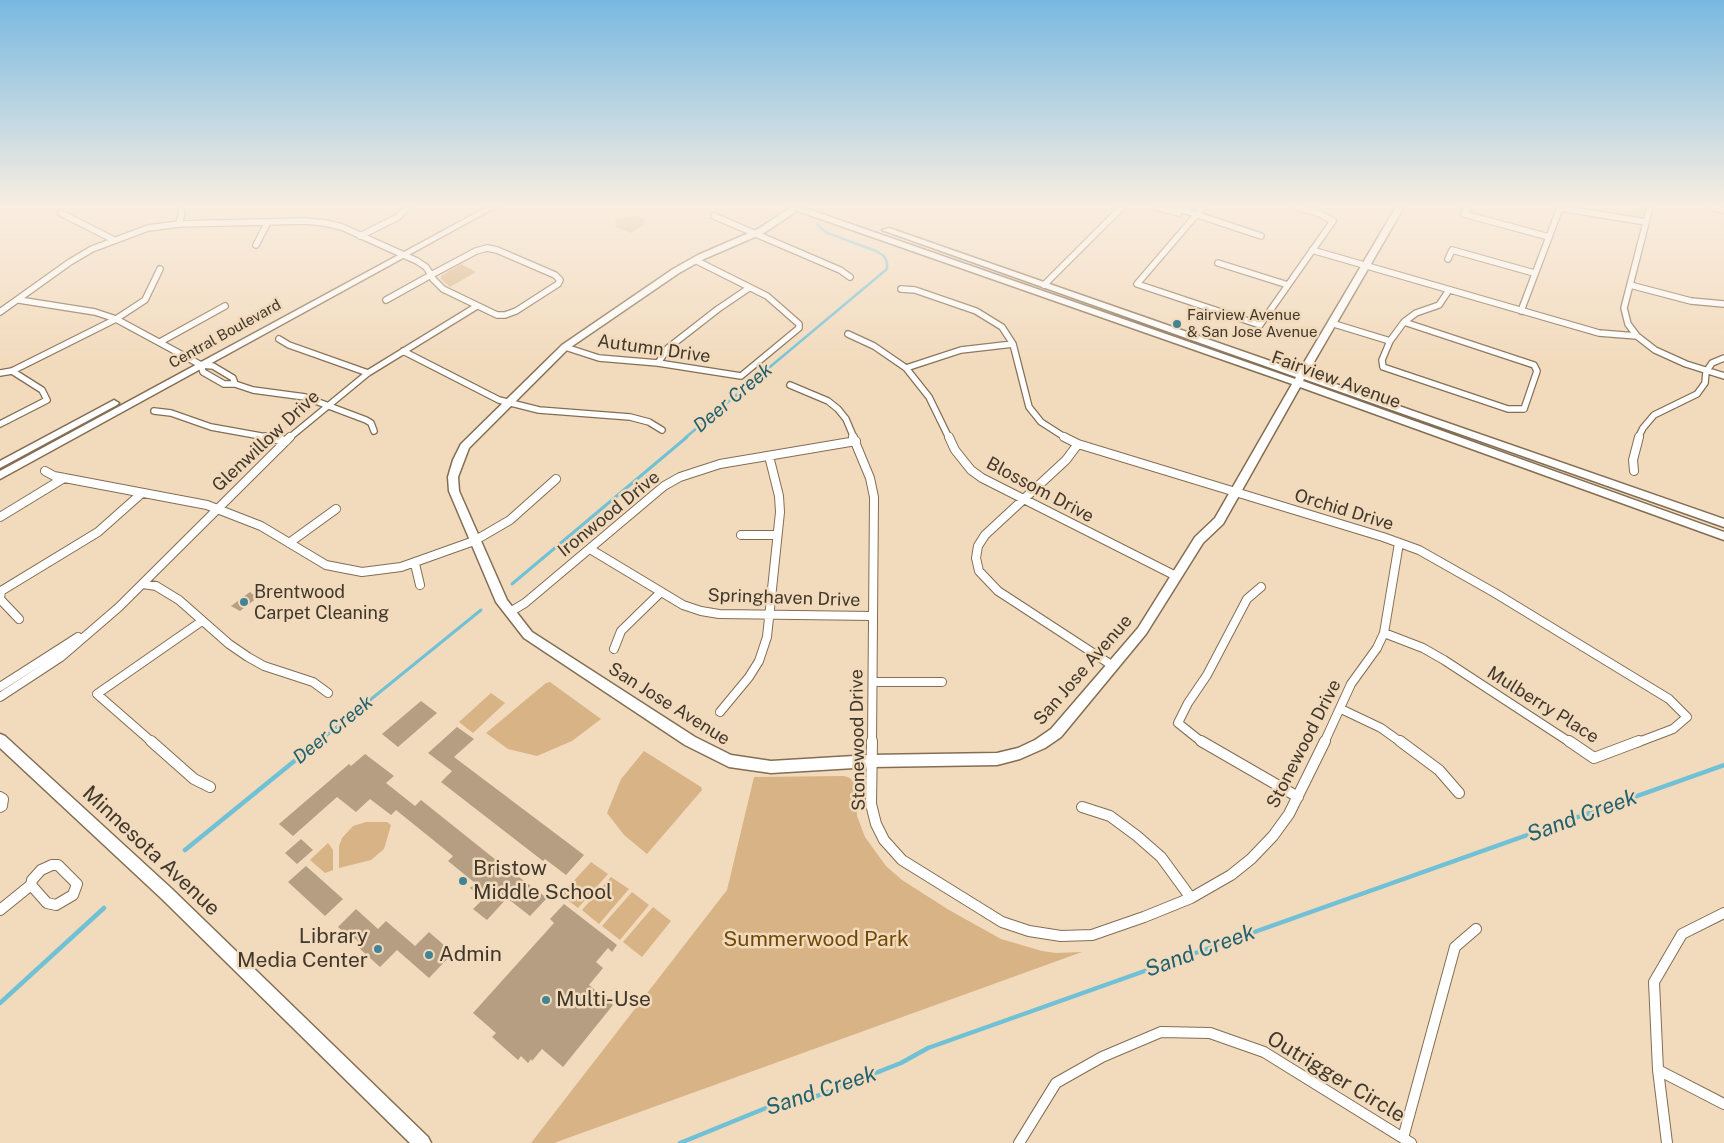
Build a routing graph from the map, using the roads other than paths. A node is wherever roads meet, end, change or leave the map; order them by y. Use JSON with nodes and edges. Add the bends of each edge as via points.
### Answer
{"nodes":[{"id":1,"x":73,"y":260,"type":"edge"},
{"id":2,"x":386,"y":260,"type":"edge"},
{"id":3,"x":414,"y":260,"type":"edge"},
{"id":4,"x":459,"y":260,"type":"edge"},
{"id":5,"x":521,"y":260,"type":"edge"},
{"id":6,"x":695,"y":260,"type":"joint"},
{"id":7,"x":817,"y":260,"type":"edge"},
{"id":8,"x":950,"y":260,"type":"edge"},
{"id":9,"x":972,"y":260,"type":"edge"},
{"id":10,"x":1069,"y":260,"type":"edge"},
{"id":11,"x":1157,"y":260,"type":"edge"},
{"id":12,"x":1305,"y":260,"type":"edge"},
{"id":13,"x":1349,"y":260,"type":"edge"},
{"id":14,"x":1369,"y":260,"type":"edge"},
{"id":15,"x":1489,"y":260,"type":"edge"},
{"id":16,"x":1539,"y":260,"type":"edge"},
{"id":17,"x":1636,"y":260,"type":"edge"},
{"id":18,"x":1218,"y":263,"type":"dead end"},
{"id":19,"x":1366,"y":265,"type":"junction"},
{"id":20,"x":160,"y":269,"type":"dead end"},
{"id":21,"x":1534,"y":273,"type":"junction"},
{"id":22,"x":431,"y":276,"type":"junction"},
{"id":23,"x":850,"y":277,"type":"dead end"},
{"id":24,"x":1044,"y":285,"type":"junction"},
{"id":25,"x":1288,"y":285,"type":"junction"},
{"id":26,"x":1630,"y":285,"type":"junction"},
{"id":27,"x":749,"y":288,"type":"junction"},
{"id":28,"x":901,"y":289,"type":"dead end"},
{"id":29,"x":1449,"y":290,"type":"junction"},
{"id":30,"x":19,"y":300,"type":"junction"},
{"id":31,"x":386,"y":300,"type":"dead end"},
{"id":32,"x":1724,"y":304,"type":"edge"},
{"id":33,"x":225,"y":306,"type":"dead end"},
{"id":34,"x":477,"y":306,"type":"junction"},
{"id":35,"x":1521,"y":311,"type":"junction"},
{"id":36,"x":0,"y":312,"type":"edge"},
{"id":37,"x":116,"y":319,"type":"junction"},
{"id":38,"x":1404,"y":322,"type":"junction"},
{"id":39,"x":1331,"y":323,"type":"junction"},
{"id":40,"x":848,"y":334,"type":"dead end"},
{"id":41,"x":1637,"y":336,"type":"junction"},
{"id":42,"x":279,"y":339,"type":"dead end"},
{"id":43,"x":1390,"y":341,"type":"junction"},
{"id":44,"x":160,"y":342,"type":"junction"},
{"id":45,"x":1013,"y":344,"type":"junction"},
{"id":46,"x":565,"y":347,"type":"junction"},
{"id":47,"x":403,"y":351,"type":"junction"},
{"id":48,"x":1724,"y":358,"type":"edge"},
{"id":49,"x":197,"y":363,"type":"junction"},
{"id":50,"x":658,"y":363,"type":"junction"},
{"id":51,"x":906,"y":368,"type":"junction"},
{"id":52,"x":12,"y":371,"type":"junction"},
{"id":53,"x":1706,"y":372,"type":"junction"},
{"id":54,"x":0,"y":373,"type":"edge"},
{"id":55,"x":368,"y":373,"type":"junction"},
{"id":56,"x":1724,"y":376,"type":"edge"},
{"id":57,"x":1300,"y":379,"type":"junction"},
{"id":58,"x":234,"y":384,"type":"junction"},
{"id":59,"x":790,"y":385,"type":"dead end"},
{"id":60,"x":507,"y":402,"type":"junction"},
{"id":61,"x":328,"y":405,"type":"junction"},
{"id":62,"x":154,"y":411,"type":"dead end"},
{"id":63,"x":0,"y":424,"type":"edge"},
{"id":64,"x":662,"y":430,"type":"dead end"},
{"id":65,"x":374,"y":431,"type":"dead end"},
{"id":66,"x":286,"y":441,"type":"junction"},
{"id":67,"x":856,"y":441,"type":"junction"},
{"id":68,"x":1078,"y":444,"type":"junction"},
{"id":69,"x":769,"y":456,"type":"junction"},
{"id":70,"x":0,"y":465,"type":"edge"},
{"id":71,"x":45,"y":471,"type":"dead end"},
{"id":72,"x":1634,"y":471,"type":"dead end"},
{"id":73,"x":0,"y":475,"type":"edge"},
{"id":74,"x":64,"y":478,"type":"junction"},
{"id":75,"x":556,"y":479,"type":"dead end"},
{"id":76,"x":1235,"y":492,"type":"junction"},
{"id":77,"x":142,"y":493,"type":"junction"},
{"id":78,"x":1023,"y":500,"type":"junction"},
{"id":79,"x":218,"y":509,"type":"junction"},
{"id":80,"x":336,"y":509,"type":"dead end"},
{"id":81,"x":0,"y":516,"type":"edge"},
{"id":82,"x":1724,"y":523,"type":"edge"},
{"id":83,"x":741,"y":535,"type":"dead end"},
{"id":84,"x":777,"y":535,"type":"junction"},
{"id":85,"x":1724,"y":536,"type":"edge"},
{"id":86,"x":474,"y":541,"type":"junction"},
{"id":87,"x":289,"y":543,"type":"junction"},
{"id":88,"x":1399,"y":543,"type":"junction"},
{"id":89,"x":590,"y":549,"type":"junction"},
{"id":90,"x":415,"y":564,"type":"junction"},
{"id":91,"x":1176,"y":576,"type":"junction"},
{"id":92,"x":143,"y":584,"type":"junction"},
{"id":93,"x":420,"y":585,"type":"dead end"},
{"id":94,"x":1261,"y":587,"type":"dead end"},
{"id":95,"x":661,"y":592,"type":"junction"},
{"id":96,"x":510,"y":612,"type":"junction"},
{"id":97,"x":770,"y":614,"type":"junction"},
{"id":98,"x":873,"y":616,"type":"junction"},
{"id":99,"x":18,"y":619,"type":"dead end"},
{"id":100,"x":202,"y":621,"type":"junction"},
{"id":101,"x":97,"y":625,"type":"junction"},
{"id":102,"x":1384,"y":633,"type":"junction"},
{"id":103,"x":614,"y":649,"type":"dead end"},
{"id":104,"x":1113,"y":666,"type":"junction"},
{"id":105,"x":873,"y":682,"type":"junction"},
{"id":106,"x":942,"y":682,"type":"dead end"},
{"id":107,"x":0,"y":687,"type":"edge"},
{"id":108,"x":328,"y":693,"type":"dead end"},
{"id":109,"x":0,"y":697,"type":"edge"},
{"id":110,"x":1341,"y":709,"type":"junction"},
{"id":111,"x":720,"y":712,"type":"dead end"},
{"id":112,"x":1688,"y":717,"type":"joint"},
{"id":113,"x":0,"y":740,"type":"edge"},
{"id":114,"x":871,"y":761,"type":"junction"},
{"id":115,"x":210,"y":787,"type":"dead end"},
{"id":116,"x":1459,"y":793,"type":"dead end"},
{"id":117,"x":0,"y":797,"type":"edge"},
{"id":118,"x":1298,"y":797,"type":"junction"},
{"id":119,"x":0,"y":807,"type":"edge"},
{"id":120,"x":1082,"y":807,"type":"dead end"},
{"id":121,"x":32,"y":884,"type":"junction"},
{"id":122,"x":1191,"y":898,"type":"junction"},
{"id":123,"x":0,"y":910,"type":"edge"},
{"id":124,"x":1724,"y":913,"type":"edge"},
{"id":125,"x":1476,"y":929,"type":"dead end"},
{"id":126,"x":1658,"y":1070,"type":"junction"},
{"id":127,"x":1724,"y":1104,"type":"edge"},
{"id":128,"x":1407,"y":1141,"type":"edge"},
{"id":129,"x":422,"y":1143,"type":"edge"},
{"id":130,"x":1019,"y":1143,"type":"edge"},
{"id":131,"x":1667,"y":1143,"type":"edge"}],
"edges":[{"from":1,"to":30,"type":"street"},
{"from":2,"to":49,"type":"street","name":"Central Boulevard"},
{"from":3,"to":22,"type":"street","via":[[422,264]]},
{"from":4,"to":22,"type":"street"},
{"from":5,"to":34,"type":"street","via":[[556,275],[560,282],[511,314],[497,315]]},
{"from":6,"to":27,"type":"street"},
{"from":6,"to":46,"type":"street","name":"San Jose Avenue"},
{"from":7,"to":23,"type":"street"},
{"from":8,"to":57,"type":"street","name":"Fairview Avenue"},
{"from":9,"to":24,"type":"street","name":"Fairview Avenue"},
{"from":10,"to":24,"type":"street"},
{"from":11,"to":25,"type":"street","via":[[1137,284],[1260,325]]},
{"from":12,"to":25,"type":"street"},
{"from":13,"to":19,"type":"street"},
{"from":14,"to":19,"type":"street","name":"San Jose Avenue"},
{"from":15,"to":21,"type":"street"},
{"from":16,"to":21,"type":"street"},
{"from":17,"to":26,"type":"street"},
{"from":18,"to":25,"type":"street"},
{"from":19,"to":29,"type":"street"},
{"from":19,"to":39,"type":"street","name":"San Jose Avenue"},
{"from":20,"to":37,"type":"street","via":[[145,300]]},
{"from":21,"to":35,"type":"street"},
{"from":22,"to":31,"type":"street"},
{"from":22,"to":34,"type":"street","via":[[442,289]]},
{"from":24,"to":57,"type":"street","name":"Fairview Avenue"},
{"from":26,"to":32,"type":"street","via":[[1691,301]]},
{"from":26,"to":41,"type":"street","via":[[1624,308],[1628,324]]},
{"from":27,"to":50,"type":"street","via":[[668,348]]},
{"from":27,"to":50,"type":"street","name":"Autumn Drive","via":[[777,304],[799,324],[799,328],[741,376]]},
{"from":28,"to":45,"type":"street","via":[[915,290],[976,311],[1002,327]]},
{"from":29,"to":35,"type":"street"},
{"from":29,"to":38,"type":"street","via":[[1439,305],[1416,313]]},
{"from":30,"to":36,"type":"street"},
{"from":30,"to":37,"type":"street","via":[[95,312]]},
{"from":33,"to":44,"type":"street"},
{"from":34,"to":47,"type":"street","name":"Glenwillow Drive"},
{"from":35,"to":41,"type":"street","via":[[1599,334]]},
{"from":37,"to":44,"type":"street"},
{"from":37,"to":52,"type":"street"},
{"from":38,"to":43,"type":"street"},
{"from":38,"to":43,"type":"street","via":[[1534,365],[1537,371],[1524,409],[1508,409],[1383,367],[1382,360]]},
{"from":39,"to":43,"type":"street"},
{"from":39,"to":57,"type":"street","name":"San Jose Avenue"},
{"from":40,"to":51,"type":"street","name":"Blossom Drive","via":[[874,346]]},
{"from":41,"to":53,"type":"street","via":[[1655,350]]},
{"from":42,"to":55,"type":"street"},
{"from":44,"to":49,"type":"street"},
{"from":45,"to":51,"type":"street","via":[[962,350]]},
{"from":45,"to":68,"type":"street","name":"Orchid Drive","via":[[1029,407],[1051,430]]},
{"from":46,"to":50,"type":"street","name":"Autumn Drive","via":[[598,358]]},
{"from":46,"to":60,"type":"street","name":"San Jose Avenue"},
{"from":47,"to":55,"type":"street","name":"Glenwillow Drive"},
{"from":47,"to":60,"type":"street"},
{"from":48,"to":53,"type":"street","via":[[1712,363]]},
{"from":49,"to":58,"type":"street","via":[[203,372],[224,384]]},
{"from":49,"to":58,"type":"street","via":[[213,366],[233,378]]},
{"from":49,"to":70,"type":"street","name":"Central Boulevard"},
{"from":49,"to":73,"type":"street","name":"Central Boulevard"},
{"from":51,"to":78,"type":"street","name":"Blossom Drive","via":[[929,397],[950,443],[971,470]]},
{"from":52,"to":54,"type":"street"},
{"from":52,"to":63,"type":"street","via":[[42,390],[47,400]]},
{"from":53,"to":56,"type":"street"},
{"from":53,"to":72,"type":"street","via":[[1705,383],[1697,394],[1654,415],[1643,428],[1636,441]]},
{"from":55,"to":61,"type":"street","name":"Glenwillow Drive"},
{"from":57,"to":76,"type":"street","name":"San Jose Avenue"},
{"from":57,"to":82,"type":"street","name":"Fairview Avenue"},
{"from":57,"to":85,"type":"street","name":"Fairview Avenue"},
{"from":58,"to":61,"type":"street","via":[[305,397]]},
{"from":59,"to":67,"type":"street","name":"Stonewood Drive","via":[[828,400],[846,419]]},
{"from":60,"to":64,"type":"street","via":[[539,410],[630,418],[649,422]]},
{"from":60,"to":86,"type":"street","name":"San Jose Avenue","via":[[465,446],[454,469],[454,491]]},
{"from":61,"to":65,"type":"street","via":[[366,420]]},
{"from":61,"to":66,"type":"street","name":"Glenwillow Drive"},
{"from":62,"to":66,"type":"street","via":[[171,413],[211,427]]},
{"from":66,"to":79,"type":"street","name":"Glenwillow Drive"},
{"from":67,"to":69,"type":"street","name":"Ironwood Drive"},
{"from":67,"to":98,"type":"street","name":"Stonewood Drive","via":[[874,496]]},
{"from":68,"to":76,"type":"street","name":"Orchid Drive"},
{"from":68,"to":78,"type":"street","via":[[1066,460]]},
{"from":69,"to":84,"type":"street","via":[[779,496]]},
{"from":69,"to":89,"type":"street","name":"Ironwood Drive","via":[[706,467],[680,477],[664,486]]},
{"from":71,"to":74,"type":"street"},
{"from":74,"to":77,"type":"street"},
{"from":74,"to":81,"type":"street"},
{"from":75,"to":86,"type":"street","via":[[510,520]]},
{"from":76,"to":88,"type":"street","name":"Orchid Drive"},
{"from":76,"to":91,"type":"street","name":"San Jose Avenue","via":[[1218,521],[1199,540]]},
{"from":77,"to":79,"type":"street"},
{"from":77,"to":99,"type":"street","via":[[98,532],[1,591],[0,599]]},
{"from":78,"to":91,"type":"street","name":"Blossom Drive"},
{"from":78,"to":104,"type":"street","via":[[985,535],[978,546],[979,571],[998,591]]},
{"from":79,"to":87,"type":"street","via":[[261,526]]},
{"from":79,"to":92,"type":"street","name":"Glenwillow Drive"},
{"from":80,"to":87,"type":"street"},
{"from":83,"to":84,"type":"street"},
{"from":84,"to":97,"type":"street"},
{"from":86,"to":90,"type":"street"},
{"from":86,"to":96,"type":"street","name":"San Jose Avenue","via":[[502,602]]},
{"from":87,"to":90,"type":"street","via":[[326,565],[345,570],[378,571]]},
{"from":88,"to":102,"type":"street","name":"Stonewood Drive"},
{"from":88,"to":112,"type":"street","name":"Orchid Drive","via":[[1439,560],[1495,593],[1669,699]]},
{"from":89,"to":95,"type":"street","name":"Springhaven Drive"},
{"from":89,"to":96,"type":"street","name":"Ironwood Drive"},
{"from":90,"to":93,"type":"street"},
{"from":91,"to":104,"type":"street","name":"San Jose Avenue","via":[[1142,631]]},
{"from":92,"to":100,"type":"street","via":[[156,586]]},
{"from":92,"to":101,"type":"street","name":"Glenwillow Drive"},
{"from":94,"to":118,"type":"street","via":[[1248,599],[1178,723],[1197,739]]},
{"from":95,"to":97,"type":"street","name":"Springhaven Drive","via":[[701,611]]},
{"from":95,"to":103,"type":"street","via":[[621,631]]},
{"from":96,"to":114,"type":"street","name":"San Jose Avenue","via":[[536,640],[683,736],[729,761],[771,767]]},
{"from":97,"to":98,"type":"street","name":"Springhaven Drive"},
{"from":97,"to":111,"type":"street","via":[[759,661]]},
{"from":98,"to":105,"type":"street","name":"Stonewood Drive"},
{"from":100,"to":108,"type":"street","via":[[248,657],[264,666],[314,682]]},
{"from":100,"to":115,"type":"street","via":[[97,694],[194,780]]},
{"from":101,"to":107,"type":"street","name":"Glenwillow Drive"},
{"from":101,"to":109,"type":"street","name":"Glenwillow Drive","via":[[61,657]]},
{"from":102,"to":110,"type":"street","name":"Stonewood Drive","via":[[1352,684]]},
{"from":102,"to":112,"type":"street","name":"Mulberry Place","via":[[1444,660],[1594,758],[1673,729]]},
{"from":104,"to":114,"type":"street","name":"San Jose Avenue","via":[[1056,733],[1020,753],[980,760]]},
{"from":105,"to":106,"type":"street"},
{"from":105,"to":114,"type":"street","name":"Stonewood Drive"},
{"from":110,"to":116,"type":"street","via":[[1381,728],[1408,747],[1439,770]]},
{"from":110,"to":118,"type":"street","name":"Stonewood Drive"},
{"from":113,"to":129,"type":"street","name":"Minnesota Avenue","via":[[174,900]]},
{"from":114,"to":122,"type":"street","name":"Stonewood Drive","via":[[871,804],[884,840],[902,860],[1002,922],[1029,932],[1061,936],[1092,934],[1144,918]]},
{"from":117,"to":119,"type":"street","via":[[3,799]]},
{"from":118,"to":122,"type":"street","name":"Stonewood Drive","via":[[1273,836],[1251,859],[1232,875]]},
{"from":120,"to":122,"type":"street","via":[[1110,816],[1137,836],[1161,857]]},
{"from":121,"to":121,"type":"street","via":[[47,903],[56,905],[73,895],[77,884],[58,865],[40,870]]},
{"from":121,"to":123,"type":"street"},
{"from":124,"to":126,"type":"street","via":[[1682,934],[1654,982]]},
{"from":125,"to":128,"type":"street","via":[[1455,947]]},
{"from":126,"to":127,"type":"street"},
{"from":126,"to":131,"type":"street"},
{"from":128,"to":130,"type":"street","name":"Outrigger Circle","via":[[1264,1052],[1210,1033],[1161,1032],[1102,1057],[1056,1084]]}]}
